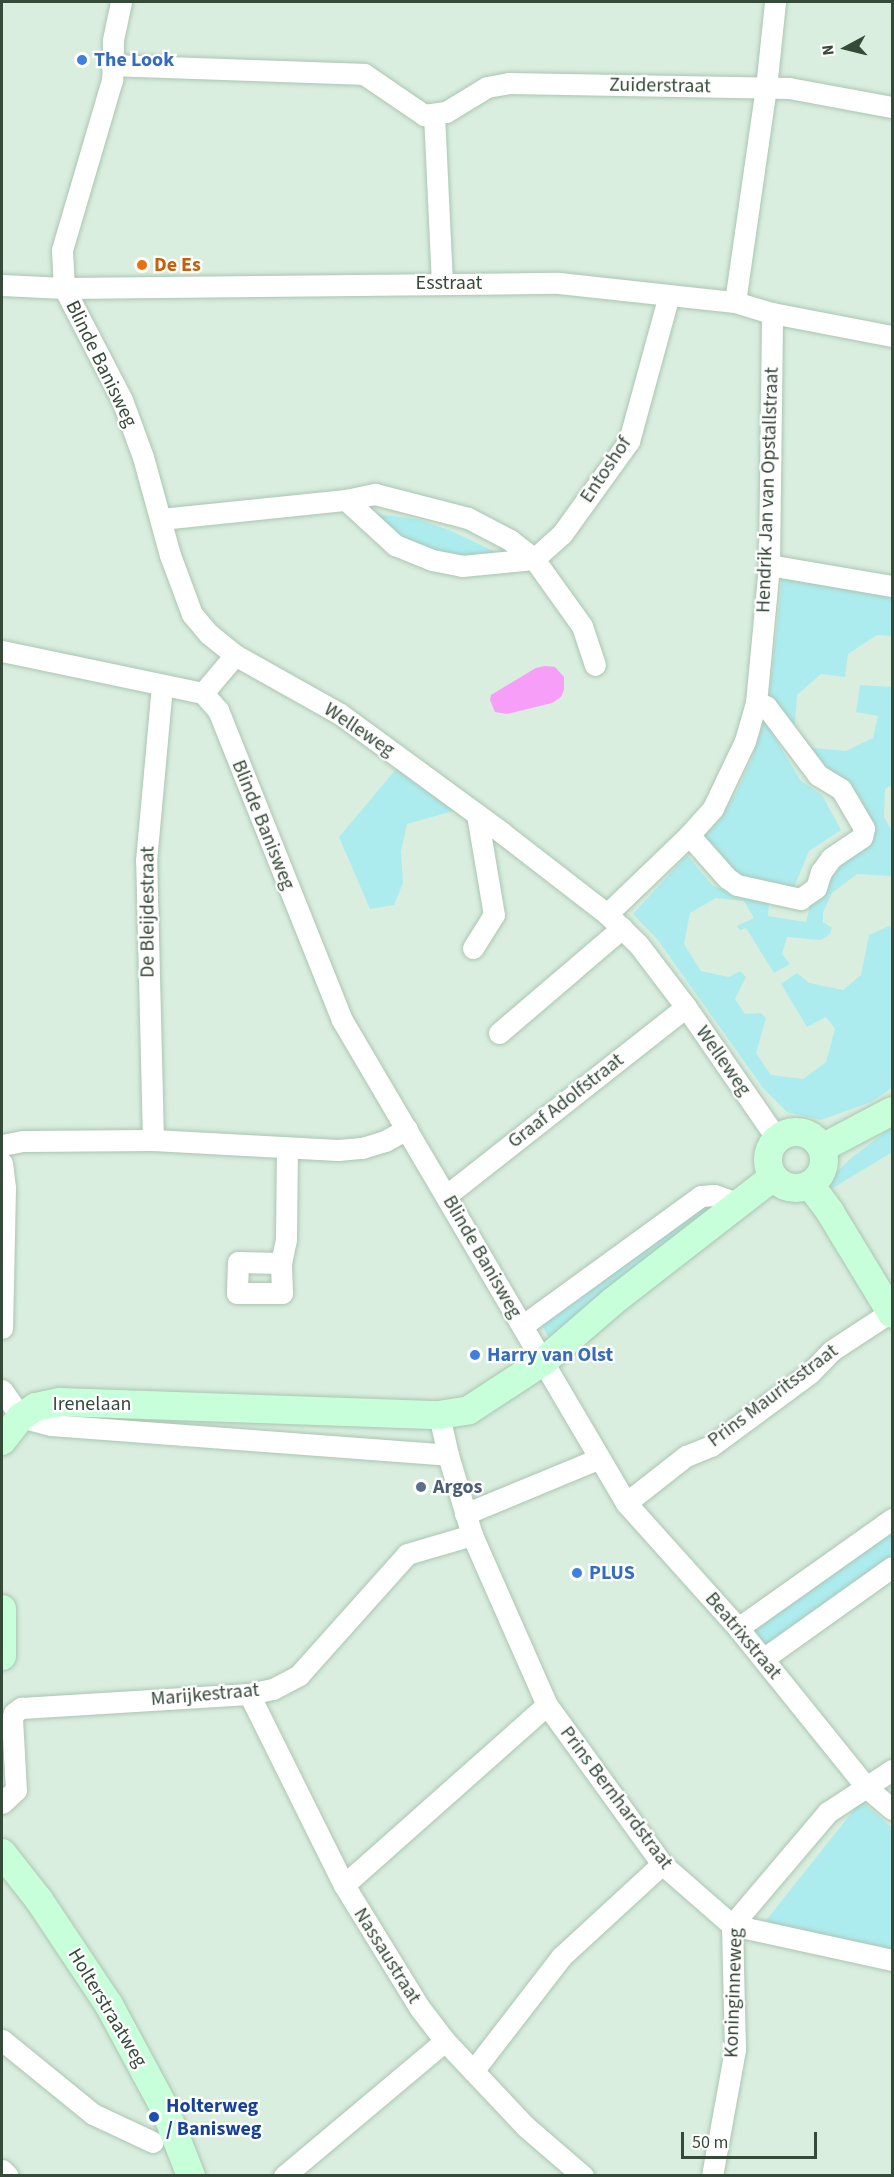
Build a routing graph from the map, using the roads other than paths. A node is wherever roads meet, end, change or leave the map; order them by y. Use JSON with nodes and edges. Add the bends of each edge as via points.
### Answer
{"nodes":[{"id":1,"x":121,"y":2,"type":"edge"},
{"id":2,"x":776,"y":2,"type":"edge"},
{"id":3,"x":112,"y":65,"type":"junction"},
{"id":4,"x":766,"y":88,"type":"junction"},
{"id":5,"x":892,"y":107,"type":"edge"},
{"id":6,"x":434,"y":114,"type":"junction"},
{"id":7,"x":442,"y":282,"type":"junction"},
{"id":8,"x":2,"y":285,"type":"edge"},
{"id":9,"x":64,"y":288,"type":"junction"},
{"id":10,"x":669,"y":295,"type":"junction"},
{"id":11,"x":735,"y":302,"type":"junction"},
{"id":12,"x":772,"y":312,"type":"junction"},
{"id":13,"x":892,"y":336,"type":"edge"},
{"id":14,"x":346,"y":500,"type":"junction"},
{"id":15,"x":160,"y":519,"type":"junction"},
{"id":16,"x":534,"y":559,"type":"junction"},
{"id":17,"x":769,"y":565,"type":"junction"},
{"id":18,"x":892,"y":586,"type":"edge"},
{"id":19,"x":2,"y":651,"type":"edge"},
{"id":20,"x":235,"y":656,"type":"junction"},
{"id":21,"x":595,"y":665,"type":"dead end"},
{"id":22,"x":162,"y":685,"type":"junction"},
{"id":23,"x":203,"y":693,"type":"junction"},
{"id":24,"x":756,"y":703,"type":"junction"},
{"id":25,"x":477,"y":814,"type":"junction"},
{"id":26,"x":690,"y":835,"type":"junction"},
{"id":27,"x":614,"y":921,"type":"junction"},
{"id":28,"x":473,"y":948,"type":"dead end"},
{"id":29,"x":686,"y":1007,"type":"junction"},
{"id":30,"x":499,"y":1033,"type":"dead end"},
{"id":31,"x":892,"y":1111,"type":"edge"},
{"id":32,"x":408,"y":1129,"type":"junction"},
{"id":33,"x":777,"y":1139,"type":"junction"},
{"id":34,"x":153,"y":1140,"type":"junction"},
{"id":35,"x":2,"y":1145,"type":"edge"},
{"id":36,"x":822,"y":1148,"type":"junction"},
{"id":37,"x":287,"y":1149,"type":"junction"},
{"id":38,"x":2,"y":1163,"type":"edge"},
{"id":39,"x":773,"y":1177,"type":"junction"},
{"id":40,"x":810,"y":1185,"type":"junction"},
{"id":41,"x":447,"y":1195,"type":"junction"},
{"id":42,"x":740,"y":1204,"type":"junction"},
{"id":43,"x":281,"y":1263,"type":"dead end"},
{"id":44,"x":892,"y":1313,"type":"edge"},
{"id":45,"x":522,"y":1326,"type":"junction"},
{"id":46,"x":2,"y":1328,"type":"edge"},
{"id":47,"x":544,"y":1361,"type":"junction"},
{"id":48,"x":2,"y":1390,"type":"edge"},
{"id":49,"x":439,"y":1415,"type":"junction"},
{"id":50,"x":21,"y":1417,"type":"junction"},
{"id":51,"x":2,"y":1441,"type":"edge"},
{"id":52,"x":447,"y":1455,"type":"junction"},
{"id":53,"x":598,"y":1459,"type":"junction"},
{"id":54,"x":626,"y":1503,"type":"junction"},
{"id":55,"x":465,"y":1514,"type":"junction"},
{"id":56,"x":892,"y":1519,"type":"edge"},
{"id":57,"x":472,"y":1535,"type":"junction"},
{"id":58,"x":892,"y":1567,"type":"edge"},
{"id":59,"x":2,"y":1608,"type":"edge"},
{"id":60,"x":738,"y":1628,"type":"junction"},
{"id":61,"x":2,"y":1656,"type":"edge"},
{"id":62,"x":763,"y":1659,"type":"junction"},
{"id":63,"x":249,"y":1694,"type":"junction"},
{"id":64,"x":547,"y":1704,"type":"junction"},
{"id":65,"x":892,"y":1770,"type":"edge"},
{"id":66,"x":867,"y":1788,"type":"junction"},
{"id":67,"x":2,"y":1803,"type":"edge"},
{"id":68,"x":892,"y":1809,"type":"edge"},
{"id":69,"x":2,"y":1853,"type":"edge"},
{"id":70,"x":662,"y":1864,"type":"junction"},
{"id":71,"x":344,"y":1885,"type":"junction"},
{"id":72,"x":732,"y":1925,"type":"junction"},
{"id":73,"x":892,"y":1960,"type":"edge"},
{"id":74,"x":2,"y":2040,"type":"edge"},
{"id":75,"x":445,"y":2041,"type":"junction"},
{"id":76,"x":473,"y":2071,"type":"junction"},
{"id":77,"x":166,"y":2145,"type":"junction"},
{"id":78,"x":2,"y":2170,"type":"edge"},
{"id":79,"x":8,"y":2175,"type":"edge"},
{"id":80,"x":191,"y":2175,"type":"edge"},
{"id":81,"x":284,"y":2175,"type":"edge"},
{"id":82,"x":583,"y":2175,"type":"edge"},
{"id":83,"x":712,"y":2175,"type":"edge"}],
"edges":[{"from":1,"to":3,"type":"street"},
{"from":2,"to":4,"type":"street"},
{"from":3,"to":6,"type":"street","via":[[364,74],[414,110]]},
{"from":3,"to":9,"type":"street","via":[[112,80],[62,250]]},
{"from":4,"to":5,"type":"street","name":"Zuiderstraat","via":[[789,88]]},
{"from":4,"to":6,"type":"street","name":"Zuiderstraat","via":[[509,82],[487,87],[446,112]]},
{"from":4,"to":11,"type":"street"},
{"from":6,"to":7,"type":"street"},
{"from":7,"to":9,"type":"street","name":"Esstraat"},
{"from":7,"to":10,"type":"street","name":"Esstraat","via":[[559,283]]},
{"from":8,"to":9,"type":"street","name":"Esstraat"},
{"from":9,"to":15,"type":"street","name":"Blinde Banisweg","via":[[122,400]]},
{"from":10,"to":11,"type":"street","name":"Esstraat"},
{"from":10,"to":16,"type":"street","name":"Entoshof","via":[[629,441],[562,534]]},
{"from":11,"to":12,"type":"street","name":"Esstraat"},
{"from":12,"to":13,"type":"street","name":"Esstraat"},
{"from":12,"to":17,"type":"street","name":"Hendrik Jan van Opstallstraat"},
{"from":14,"to":15,"type":"street"},
{"from":14,"to":16,"type":"street","via":[[375,495],[468,518],[510,540]]},
{"from":14,"to":16,"type":"street","via":[[395,544],[432,560],[462,566]]},
{"from":15,"to":20,"type":"street","name":"Blinde Banisweg","via":[[192,614]]},
{"from":16,"to":21,"type":"street","via":[[582,626]]},
{"from":17,"to":18,"type":"street"},
{"from":17,"to":24,"type":"street","name":"Hendrik Jan van Opstallstraat"},
{"from":19,"to":22,"type":"street"},
{"from":20,"to":23,"type":"street"},
{"from":20,"to":25,"type":"street","name":"Welleweg","via":[[340,714]]},
{"from":22,"to":23,"type":"street"},
{"from":22,"to":34,"type":"street","name":"De Bleijdestraat","via":[[146,861]]},
{"from":23,"to":32,"type":"street","name":"Blinde Banisweg","via":[[218,710],[342,1020]]},
{"from":24,"to":26,"type":"street","name":"Hendrik Jan van Opstallstraat","via":[[731,773],[713,808]]},
{"from":24,"to":26,"type":"street","via":[[766,706],[818,775],[841,789],[864,828],[862,837],[831,858],[816,888],[800,899],[737,885]]},
{"from":25,"to":27,"type":"street","name":"Welleweg"},
{"from":25,"to":28,"type":"street","via":[[494,915]]},
{"from":26,"to":27,"type":"street","name":"Hendrik Jan van Opstallstraat"},
{"from":27,"to":29,"type":"street","name":"Welleweg","via":[[638,944]]},
{"from":27,"to":30,"type":"street"},
{"from":29,"to":33,"type":"street","name":"Welleweg"},
{"from":29,"to":41,"type":"street","name":"Graaf Adolfstraat"},
{"from":31,"to":36,"type":"main road"},
{"from":32,"to":37,"type":"street","via":[[362,1149]]},
{"from":32,"to":41,"type":"street","name":"Blinde Banisweg"},
{"from":33,"to":36,"type":"main road","via":[[801,1132],[810,1135]]},
{"from":33,"to":39,"type":"main road","via":[[769,1154]]},
{"from":34,"to":35,"type":"street","via":[[23,1141]]},
{"from":34,"to":37,"type":"street"},
{"from":36,"to":40,"type":"main road","via":[[824,1169]]},
{"from":37,"to":43,"type":"street","via":[[286,1239]]},
{"from":38,"to":46,"type":"street"},
{"from":39,"to":40,"type":"main road","via":[[794,1189]]},
{"from":39,"to":42,"type":"main road","name":"Irenelaan"},
{"from":40,"to":44,"type":"main road"},
{"from":41,"to":45,"type":"street","name":"Blinde Banisweg"},
{"from":42,"to":45,"type":"street","via":[[714,1195],[701,1196]]},
{"from":42,"to":47,"type":"main road","name":"Irenelaan","via":[[612,1302]]},
{"from":44,"to":54,"type":"street","name":"Prins Mauritsstraat","via":[[831,1351],[810,1373],[711,1446],[686,1456]]},
{"from":45,"to":47,"type":"street","name":"Blinde Banisweg"},
{"from":47,"to":49,"type":"main road","name":"Irenelaan","via":[[480,1405]]},
{"from":47,"to":53,"type":"street","name":"Blinde Banisweg"},
{"from":48,"to":50,"type":"street"},
{"from":49,"to":50,"type":"main road","name":"Irenelaan","via":[[60,1402],[36,1407]]},
{"from":49,"to":52,"type":"street","name":"Prins Bernhardstraat"},
{"from":50,"to":51,"type":"main road"},
{"from":50,"to":52,"type":"street","name":"Irenelaan","via":[[51,1425]]},
{"from":52,"to":55,"type":"street","name":"Prins Bernhardstraat"},
{"from":53,"to":54,"type":"street","name":"Beatrixstraat"},
{"from":53,"to":55,"type":"street"},
{"from":54,"to":60,"type":"street","name":"Beatrixstraat"},
{"from":55,"to":57,"type":"street","name":"Prins Bernhardstraat"},
{"from":56,"to":60,"type":"street"},
{"from":57,"to":63,"type":"street","name":"Marijkestraat","via":[[407,1554],[299,1675],[273,1689]]},
{"from":57,"to":64,"type":"street","name":"Prins Bernhardstraat"},
{"from":58,"to":62,"type":"street"},
{"from":59,"to":61,"type":"main road"},
{"from":60,"to":62,"type":"street","name":"Beatrixstraat"},
{"from":62,"to":66,"type":"street","name":"Beatrixstraat"},
{"from":63,"to":67,"type":"street","name":"Marijkestraat","via":[[21,1708],[12,1719],[16,1790]]},
{"from":63,"to":71,"type":"street","name":"Nassaustraat"},
{"from":64,"to":70,"type":"street","name":"Prins Bernhardstraat"},
{"from":64,"to":71,"type":"street"},
{"from":65,"to":66,"type":"street","name":"Koninginneweg"},
{"from":66,"to":68,"type":"street","name":"Beatrixstraat"},
{"from":66,"to":72,"type":"street","name":"Koninginneweg","via":[[828,1812]]},
{"from":69,"to":77,"type":"main road","name":"Holterstraatweg","via":[[39,1900],[109,2005],[164,2107]]},
{"from":70,"to":72,"type":"street","name":"Prins Bernhardstraat"},
{"from":70,"to":76,"type":"street","via":[[562,1956]]},
{"from":71,"to":75,"type":"street","name":"Nassaustraat","via":[[419,2007]]},
{"from":72,"to":73,"type":"street","name":"Prins Bernhardstraat"},
{"from":72,"to":83,"type":"street","name":"Koninginneweg","via":[[735,2049]]},
{"from":74,"to":77,"type":"street","via":[[93,2114]]},
{"from":75,"to":76,"type":"street","name":"Nassaustraat"},
{"from":75,"to":81,"type":"street"},
{"from":76,"to":82,"type":"street","name":"Nassaustraat","via":[[525,2126]]},
{"from":77,"to":80,"type":"main road","name":"Holterstraatweg"},
{"from":78,"to":79,"type":"street"}]}
